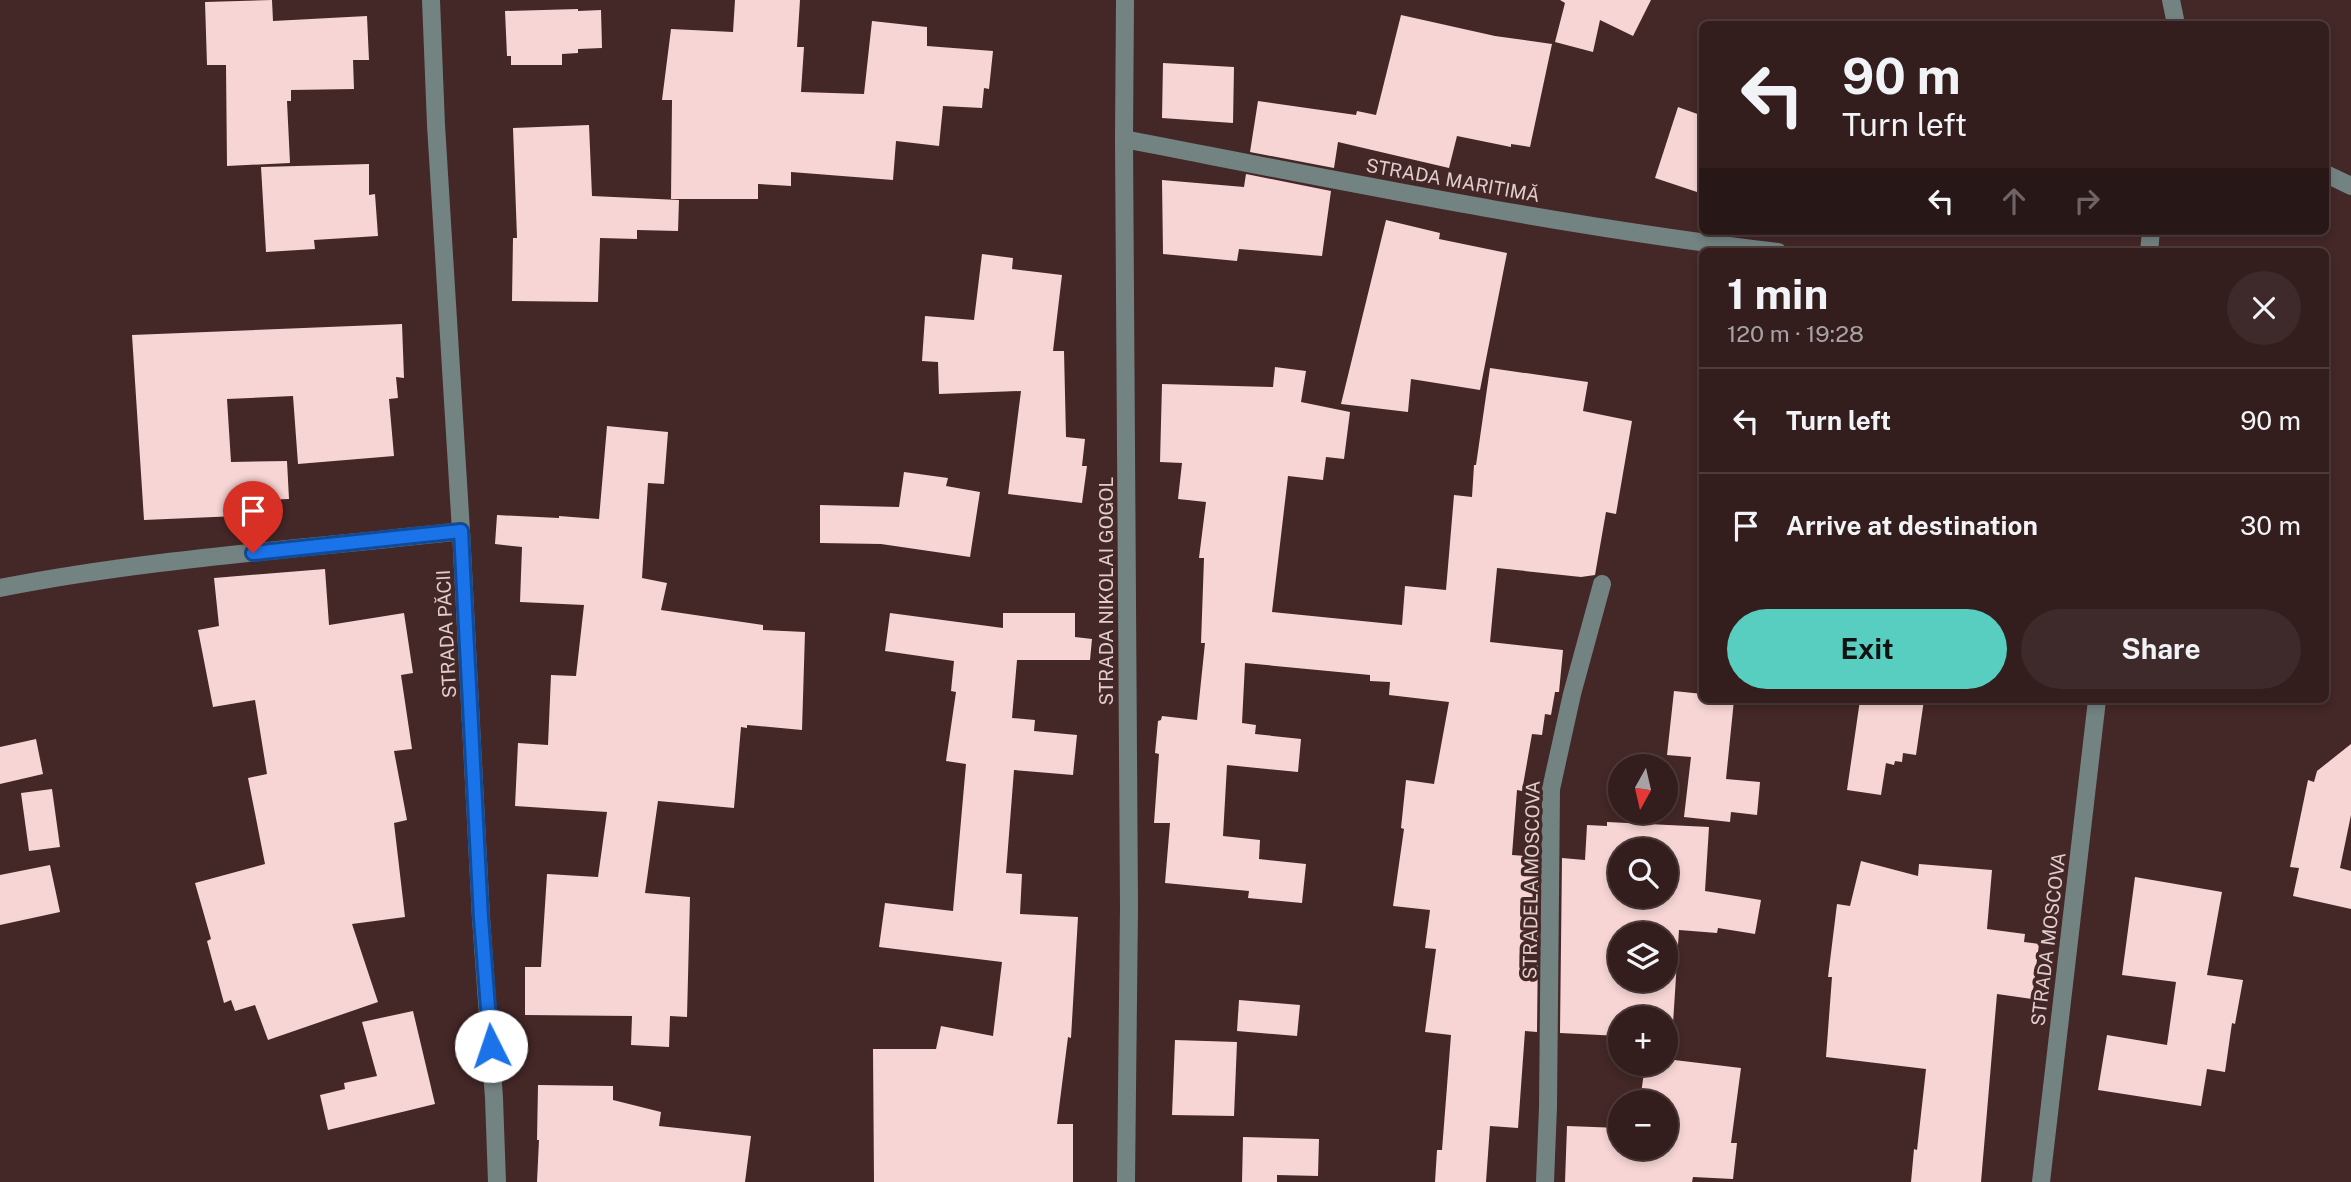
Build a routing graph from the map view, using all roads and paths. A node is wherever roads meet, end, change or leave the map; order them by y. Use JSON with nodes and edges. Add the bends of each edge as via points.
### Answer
{"nodes":[{"id":1,"x":431,"y":0,"type":"edge"},
{"id":2,"x":1125,"y":0,"type":"edge"},
{"id":3,"x":2171,"y":0,"type":"edge"},
{"id":4,"x":2175,"y":21,"type":"edge"},
{"id":5,"x":1124,"y":139,"type":"junction"},
{"id":6,"x":2329,"y":175,"type":"edge"},
{"id":7,"x":2351,"y":186,"type":"edge"},
{"id":8,"x":1748,"y":248,"type":"edge"},
{"id":9,"x":461,"y":531,"type":"junction"},
{"id":10,"x":1602,"y":584,"type":"dead end"},
{"id":11,"x":0,"y":588,"type":"edge"},
{"id":12,"x":2097,"y":703,"type":"edge"},
{"id":13,"x":497,"y":1182,"type":"edge"},
{"id":14,"x":1126,"y":1182,"type":"edge"},
{"id":15,"x":1545,"y":1182,"type":"edge"},
{"id":16,"x":2041,"y":1182,"type":"edge"}],
"edges":[{"from":1,"to":9,"type":"street","name":"STRADA PĂCII"},
{"from":2,"to":5,"type":"street","name":"STRADA NIKOLAI GOGOL"},
{"from":3,"to":4,"type":"street"},
{"from":5,"to":8,"type":"street","name":"STRADA MARITIMĂ","via":[[1363,186]]},
{"from":5,"to":14,"type":"street","name":"STRADA NIKOLAI GOGOL","via":[[1129,893]]},
{"from":6,"to":7,"type":"street"},
{"from":9,"to":11,"type":"street","via":[[207,556]]},
{"from":9,"to":13,"type":"street","name":"STRADA PĂCII"},
{"from":10,"to":15,"type":"street","name":"STRADELA MOSCOVA","via":[[1551,789]]},
{"from":12,"to":16,"type":"street","name":"STRADA MOSCOVA"}]}
